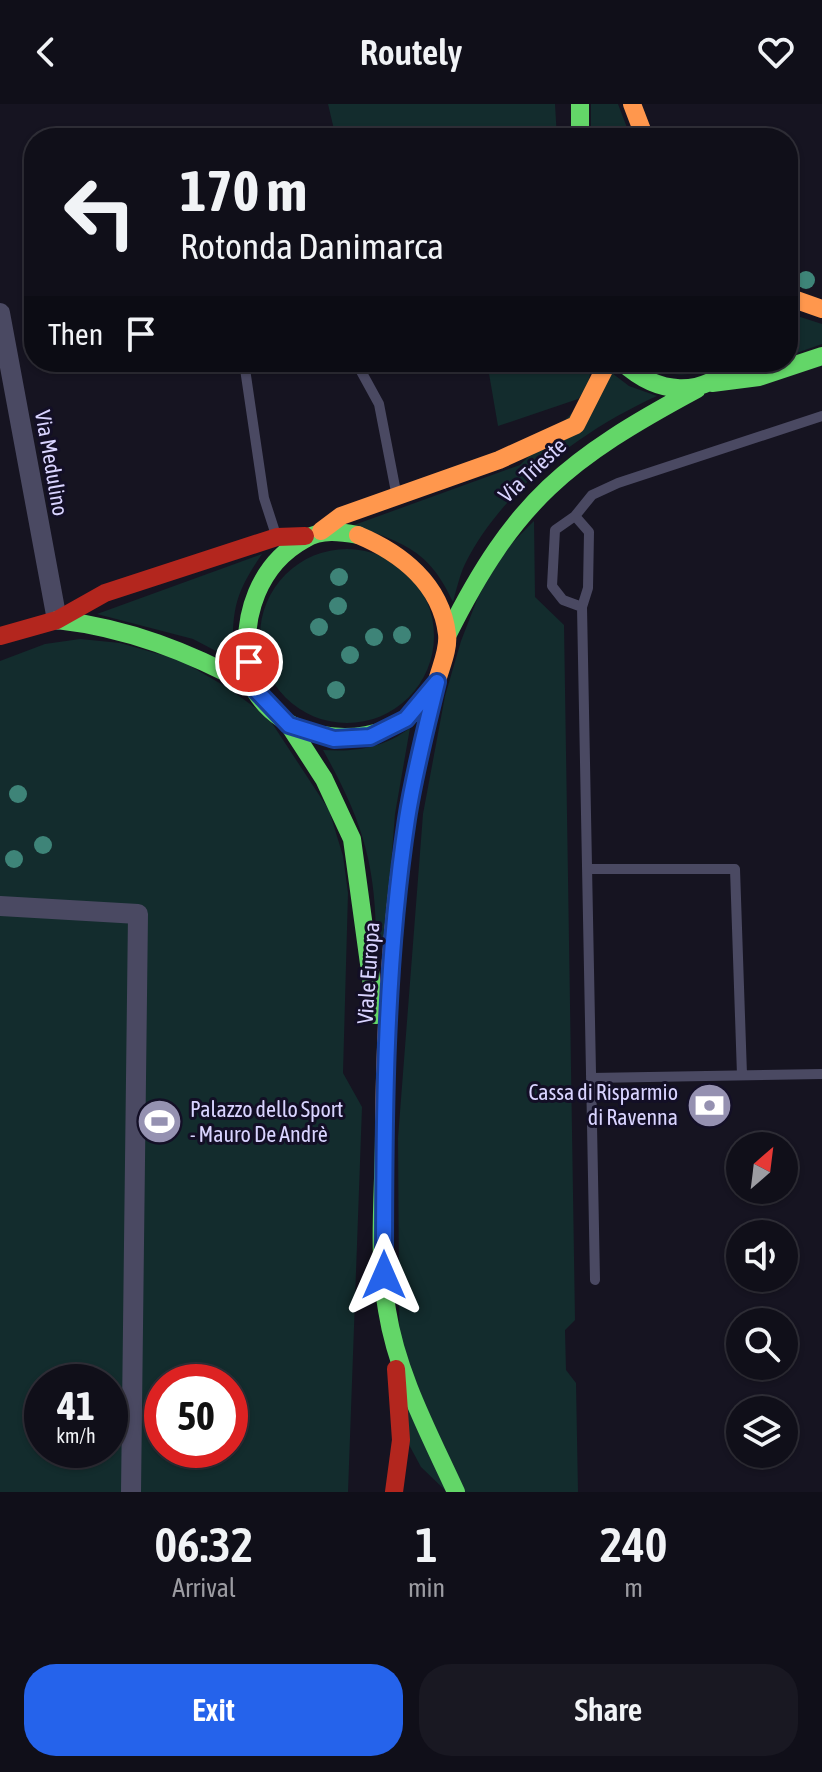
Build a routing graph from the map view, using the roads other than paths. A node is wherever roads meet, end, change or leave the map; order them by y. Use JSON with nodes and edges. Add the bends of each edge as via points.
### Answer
{"nodes":[{"id":1,"x":580,"y":104,"type":"edge"},
{"id":2,"x":632,"y":104,"type":"edge"},
{"id":3,"x":580,"y":128,"type":"edge"},
{"id":4,"x":641,"y":128,"type":"edge"},
{"id":5,"x":798,"y":301,"type":"edge"},
{"id":6,"x":822,"y":309,"type":"edge"},
{"id":7,"x":0,"y":313,"type":"edge"},
{"id":8,"x":822,"y":356,"type":"edge"},
{"id":9,"x":798,"y":364,"type":"edge"},
{"id":10,"x":245,"y":372,"type":"edge"},
{"id":11,"x":361,"y":372,"type":"edge"},
{"id":12,"x":603,"y":372,"type":"edge"},
{"id":13,"x":632,"y":372,"type":"edge"},
{"id":14,"x":723,"y":372,"type":"edge"},
{"id":15,"x":774,"y":372,"type":"edge"},
{"id":16,"x":704,"y":386,"type":"junction"},
{"id":17,"x":822,"y":416,"type":"edge"},
{"id":18,"x":397,"y":497,"type":"junction"},
{"id":19,"x":575,"y":516,"type":"junction"},
{"id":20,"x":314,"y":533,"type":"junction"},
{"id":21,"x":277,"y":537,"type":"junction"},
{"id":22,"x":582,"y":607,"type":"junction"},
{"id":23,"x":57,"y":620,"type":"junction"},
{"id":24,"x":448,"y":634,"type":"junction"},
{"id":25,"x":0,"y":636,"type":"edge"},
{"id":26,"x":437,"y":682,"type":"junction"},
{"id":27,"x":252,"y":686,"type":"junction"},
{"id":28,"x":289,"y":725,"type":"junction"},
{"id":29,"x":587,"y":869,"type":"junction"},
{"id":30,"x":0,"y":906,"type":"edge"},
{"id":31,"x":822,"y":1074,"type":"edge"},
{"id":32,"x":742,"y":1075,"type":"junction"},
{"id":33,"x":591,"y":1078,"type":"junction"},
{"id":34,"x":384,"y":1079,"type":"junction"},
{"id":35,"x":595,"y":1280,"type":"dead end"},
{"id":36,"x":395,"y":1348,"type":"junction"},
{"id":37,"x":131,"y":1492,"type":"edge"},
{"id":38,"x":394,"y":1492,"type":"edge"},
{"id":39,"x":456,"y":1492,"type":"edge"}],
"edges":[{"from":1,"to":3,"type":"main road"},
{"from":2,"to":4,"type":"main road"},
{"from":5,"to":6,"type":"main road"},
{"from":7,"to":23,"type":"street","name":"Via Medulino"},
{"from":8,"to":9,"type":"main road","name":"Via Trieste"},
{"from":10,"to":21,"type":"lane","via":[[264,498]]},
{"from":11,"to":18,"type":"lane","via":[[379,404]]},
{"from":12,"to":18,"type":"main road","name":"Via Trieste","via":[[576,425]]},
{"from":13,"to":16,"type":"main road","via":[[657,387],[677,391]]},
{"from":14,"to":16,"type":"main road"},
{"from":15,"to":16,"type":"main road","name":"Via Trieste"},
{"from":16,"to":24,"type":"main road","name":"Via Trieste","via":[[615,431],[533,496],[499,537]]},
{"from":17,"to":19,"type":"lane","via":[[618,483],[592,495]]},
{"from":18,"to":20,"type":"main road","name":"Via Trieste","via":[[341,516]]},
{"from":19,"to":22,"type":"lane","via":[[589,532],[588,588]]},
{"from":19,"to":22,"type":"lane","via":[[555,530],[552,586],[563,600]]},
{"from":20,"to":21,"type":"main road","name":"Via Trieste"},
{"from":20,"to":24,"type":"main road","via":[[359,536],[397,551],[422,574]]},
{"from":20,"to":27,"type":"main road","via":[[284,553],[249,607],[245,637]]},
{"from":21,"to":23,"type":"main road","name":"Via Trieste","via":[[105,593]]},
{"from":22,"to":29,"type":"lane"},
{"from":23,"to":25,"type":"main road","name":"Via Trieste"},
{"from":23,"to":27,"type":"main road","name":"Via Trieste","via":[[131,631],[193,652]]},
{"from":24,"to":26,"type":"main road"},
{"from":26,"to":28,"type":"main road","via":[[406,719],[370,737],[334,739]]},
{"from":26,"to":34,"type":"main road","name":"Viale Europa","via":[[407,820]]},
{"from":27,"to":28,"type":"main road"},
{"from":28,"to":34,"type":"main road","name":"Viale Europa","via":[[324,779],[352,839]]},
{"from":29,"to":32,"type":"lane","via":[[735,869]]},
{"from":29,"to":33,"type":"lane"},
{"from":30,"to":37,"type":"street","via":[[138,914]]},
{"from":31,"to":32,"type":"lane"},
{"from":32,"to":33,"type":"lane"},
{"from":33,"to":35,"type":"lane"},
{"from":34,"to":36,"type":"main road","name":"Viale Europa","via":[[384,1275]]},
{"from":36,"to":38,"type":"main road","name":"Viale Europa","via":[[401,1440]]},
{"from":36,"to":39,"type":"main road","name":"Viale Europa"}]}
